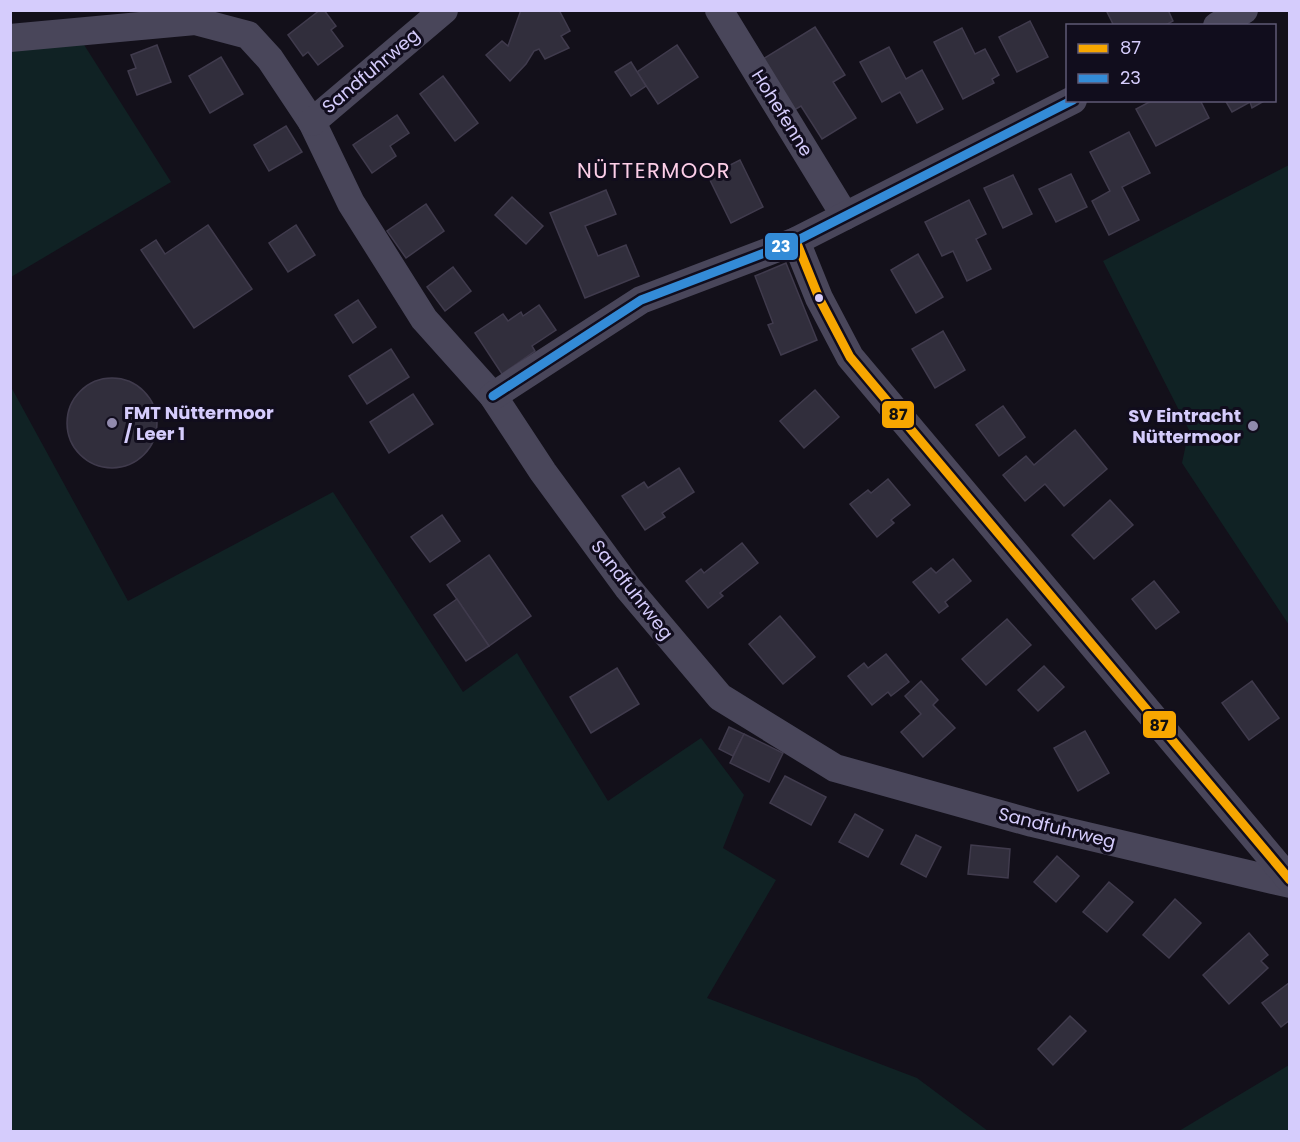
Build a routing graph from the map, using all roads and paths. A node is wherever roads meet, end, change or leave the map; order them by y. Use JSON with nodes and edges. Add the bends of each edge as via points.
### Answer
{"nodes":[{"id":1,"x":444,"y":10,"type":"edge"},
{"id":2,"x":719,"y":10,"type":"edge"},
{"id":3,"x":1244,"y":10,"type":"edge"},
{"id":4,"x":1220,"y":24,"type":"edge"},
{"id":5,"x":10,"y":38,"type":"edge"},
{"id":6,"x":1069,"y":102,"type":"edge"},
{"id":7,"x":312,"y":122,"type":"junction"},
{"id":8,"x":845,"y":216,"type":"junction"},
{"id":9,"x":796,"y":241,"type":"junction"},
{"id":10,"x":493,"y":396,"type":"junction"},
{"id":11,"x":1290,"y":882,"type":"edge"}],
"edges":[{"from":1,"to":7,"type":"street","name":"Sandfuhrweg"},
{"from":2,"to":8,"type":"street","name":"Hohefenne"},
{"from":3,"to":4,"type":"street"},
{"from":5,"to":7,"type":"street","via":[[195,21],[248,35],[270,59]]},
{"from":6,"to":8,"type":"street"},
{"from":7,"to":10,"type":"street","name":"Sandfuhrweg","via":[[351,203],[424,319]]},
{"from":8,"to":9,"type":"street"},
{"from":9,"to":10,"type":"street","via":[[641,300]]},
{"from":9,"to":11,"type":"street","via":[[819,298],[850,357]]},
{"from":10,"to":11,"type":"street","name":"Sandfuhrweg","via":[[628,588],[720,697],[835,768],[1032,823]]}]}
